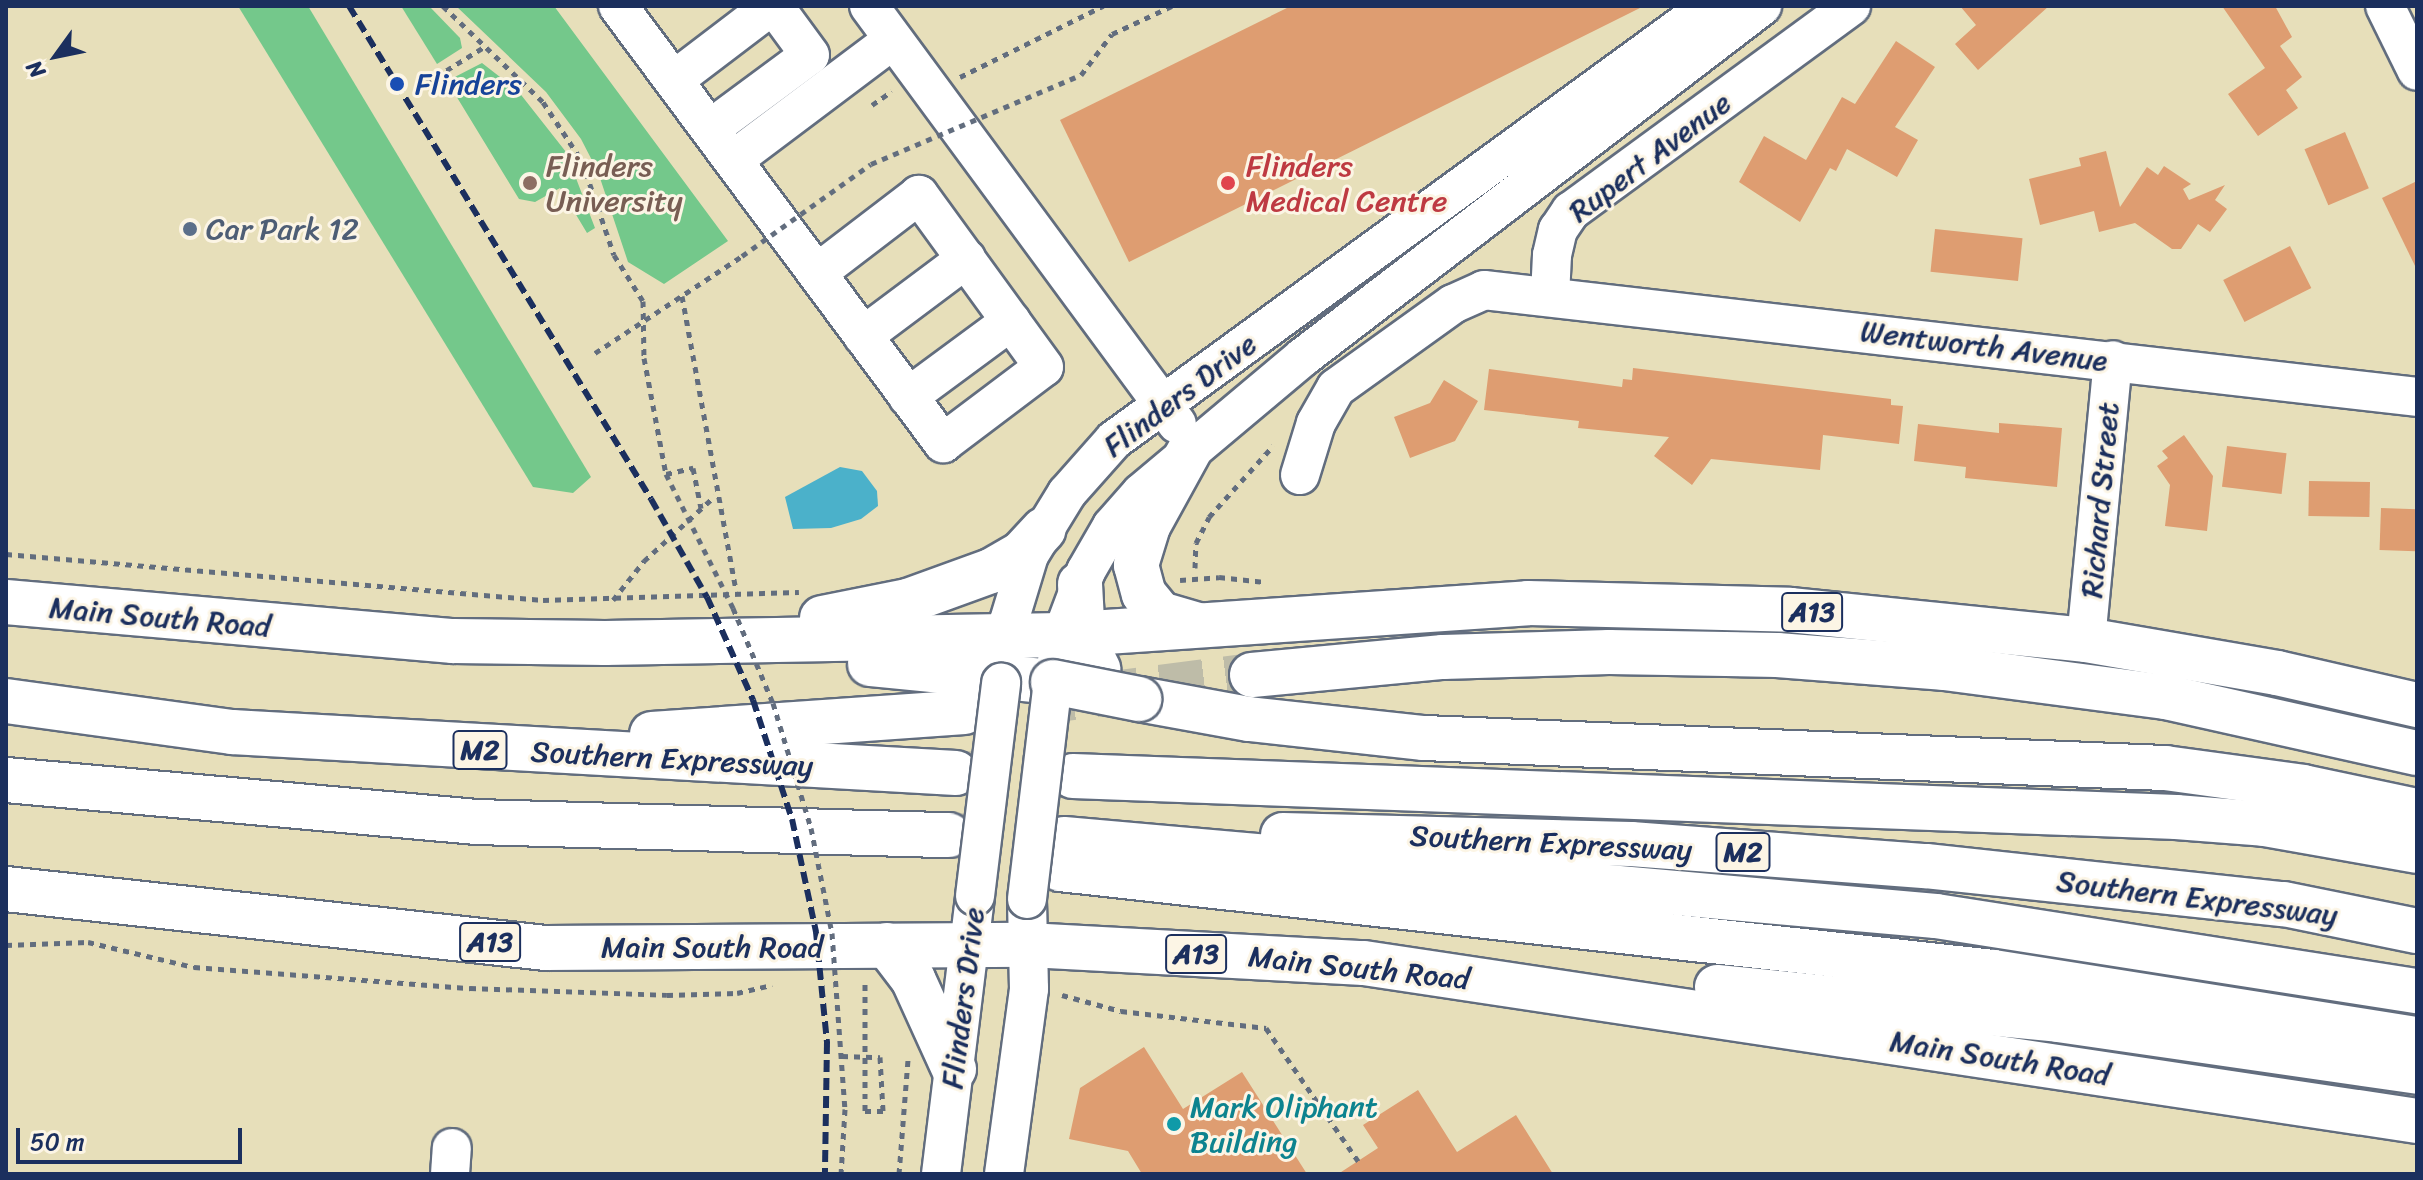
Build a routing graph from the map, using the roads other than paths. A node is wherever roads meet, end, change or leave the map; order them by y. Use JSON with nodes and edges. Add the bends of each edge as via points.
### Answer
{"nodes":[{"id":1,"x":773,"y":6,"type":"edge"},
{"id":2,"x":869,"y":6,"type":"edge"},
{"id":3,"x":1709,"y":6,"type":"edge"},
{"id":4,"x":1851,"y":6,"type":"edge"},
{"id":5,"x":2385,"y":6,"type":"edge"},
{"id":6,"x":1755,"y":8,"type":"edge"},
{"id":7,"x":628,"y":10,"type":"edge"},
{"id":8,"x":893,"y":40,"type":"junction"},
{"id":9,"x":2417,"y":71,"type":"edge"},
{"id":10,"x":674,"y":80,"type":"junction"},
{"id":11,"x":1641,"y":99,"type":"junction"},
{"id":12,"x":710,"y":129,"type":"junction"},
{"id":13,"x":1682,"y":131,"type":"junction"},
{"id":14,"x":733,"y":160,"type":"junction"},
{"id":15,"x":966,"y":259,"type":"junction"},
{"id":16,"x":1431,"y":261,"type":"junction"},
{"id":17,"x":817,"y":273,"type":"junction"},
{"id":18,"x":1484,"y":290,"type":"junction"},
{"id":19,"x":1550,"y":296,"type":"junction"},
{"id":20,"x":1011,"y":321,"type":"junction"},
{"id":21,"x":863,"y":336,"type":"junction"},
{"id":22,"x":2113,"y":360,"type":"junction"},
{"id":23,"x":908,"y":397,"type":"junction"},
{"id":24,"x":2417,"y":397,"type":"edge"},
{"id":25,"x":1162,"y":403,"type":"junction"},
{"id":26,"x":1192,"y":446,"type":"junction"},
{"id":27,"x":1300,"y":475,"type":"dead end"},
{"id":28,"x":1043,"y":530,"type":"junction"},
{"id":29,"x":1080,"y":584,"type":"joint"},
{"id":30,"x":6,"y":602,"type":"edge"},
{"id":31,"x":1200,"y":625,"type":"junction"},
{"id":32,"x":2086,"y":640,"type":"junction"},
{"id":33,"x":605,"y":643,"type":"junction"},
{"id":34,"x":1043,"y":663,"type":"junction"},
{"id":35,"x":1252,"y":675,"type":"tunnel mouth"},
{"id":36,"x":6,"y":701,"type":"edge"},
{"id":37,"x":2417,"y":705,"type":"edge"},
{"id":38,"x":964,"y":712,"type":"tunnel mouth"},
{"id":39,"x":462,"y":749,"type":"junction"},
{"id":40,"x":2417,"y":753,"type":"edge"},
{"id":41,"x":956,"y":773,"type":"tunnel mouth"},
{"id":42,"x":1073,"y":776,"type":"tunnel mouth"},
{"id":43,"x":6,"y":780,"type":"edge"},
{"id":44,"x":2417,"y":811,"type":"edge"},
{"id":45,"x":947,"y":846,"type":"tunnel mouth"},
{"id":46,"x":2417,"y":851,"type":"edge"},
{"id":47,"x":1062,"y":854,"type":"junction"},
{"id":48,"x":6,"y":889,"type":"edge"},
{"id":49,"x":96,"y":899,"type":"junction"},
{"id":50,"x":6,"y":917,"type":"edge"},
{"id":51,"x":2417,"y":931,"type":"edge"},
{"id":52,"x":969,"y":945,"type":"junction"},
{"id":53,"x":1029,"y":945,"type":"junction"},
{"id":54,"x":1364,"y":963,"type":"junction"},
{"id":55,"x":870,"y":968,"type":"junction"},
{"id":56,"x":2417,"y":991,"type":"edge"},
{"id":57,"x":2417,"y":1039,"type":"edge"},
{"id":58,"x":954,"y":1069,"type":"junction"},
{"id":59,"x":2417,"y":1072,"type":"edge"},
{"id":60,"x":2410,"y":1120,"type":"edge"},
{"id":61,"x":941,"y":1174,"type":"edge"},
{"id":62,"x":1004,"y":1174,"type":"edge"}],
"edges":[{"from":1,"to":10,"type":"street"},
{"from":1,"to":12,"type":"street","via":[[810,55]]},
{"from":2,"to":8,"type":"street"},
{"from":3,"to":25,"type":"street","name":"Flinders Drive"},
{"from":4,"to":13,"type":"street","name":"Rupert Avenue"},
{"from":5,"to":9,"type":"street"},
{"from":6,"to":11,"type":"street","name":"Flinders Drive"},
{"from":7,"to":10,"type":"street"},
{"from":8,"to":14,"type":"street"},
{"from":8,"to":25,"type":"street"},
{"from":10,"to":12,"type":"street"},
{"from":11,"to":13,"type":"street"},
{"from":11,"to":16,"type":"street","name":"Flinders Drive"},
{"from":12,"to":14,"type":"street"},
{"from":13,"to":19,"type":"street","name":"Rupert Avenue","via":[[1571,211],[1558,230]]},
{"from":14,"to":17,"type":"street"},
{"from":15,"to":17,"type":"street","via":[[919,195]]},
{"from":15,"to":20,"type":"street"},
{"from":15,"to":21,"type":"street"},
{"from":16,"to":18,"type":"street"},
{"from":16,"to":26,"type":"street","name":"Flinders Drive"},
{"from":17,"to":21,"type":"street"},
{"from":18,"to":19,"type":"street"},
{"from":18,"to":27,"type":"street","via":[[1453,304],[1336,388],[1316,423]]},
{"from":19,"to":22,"type":"street","name":"Wentworth Avenue"},
{"from":20,"to":23,"type":"street"},
{"from":20,"to":23,"type":"street","via":[[1044,367],[981,415],[943,443]]},
{"from":21,"to":23,"type":"street"},
{"from":22,"to":24,"type":"street","name":"Wentworth Avenue"},
{"from":22,"to":32,"type":"street","name":"Richard Street"},
{"from":25,"to":26,"type":"street"},
{"from":25,"to":28,"type":"street","name":"Flinders Drive","via":[[1098,454]]},
{"from":26,"to":29,"type":"street","name":"Flinders Drive","via":[[1124,512]]},
{"from":26,"to":31,"type":"highway","via":[[1148,526],[1136,565],[1144,594],[1160,614]]},
{"from":28,"to":33,"type":"highway","via":[[1021,554],[991,571],[890,606],[837,617]]},
{"from":28,"to":34,"type":"street","name":"Flinders Drive","via":[[1024,568]]},
{"from":29,"to":34,"type":"highway"},
{"from":30,"to":33,"type":"highway","name":"Main South Road","number":"A13","via":[[423,639]]},
{"from":31,"to":32,"type":"highway","name":"Main South Road","number":"A13","via":[[1528,603],[1790,610]]},
{"from":31,"to":34,"type":"highway","name":"Main South Road","number":"A13"},
{"from":32,"to":37,"type":"highway","name":"Main South Road","number":"A13","via":[[2277,673]]},
{"from":33,"to":34,"type":"highway","name":"Main South Road","number":"A13"},
{"from":34,"to":44,"type":"highway","bridge":true,"via":[[1139,699],[1249,719],[1424,738],[2165,768],[2303,787]]},
{"from":34,"to":52,"type":"street","name":"Flinders Drive","bridge":true,"via":[[975,896]]},
{"from":34,"to":53,"type":"street","name":"Flinders Drive","bridge":true,"via":[[1027,899]]},
{"from":35,"to":40,"type":"highway","via":[[1458,657],[1777,655],[1945,668],[2166,697]]},
{"from":36,"to":39,"type":"highway","name":"Southern Expressway","number":"M2","via":[[232,732]]},
{"from":38,"to":39,"type":"highway"},
{"from":39,"to":41,"type":"highway","name":"Southern Expressway","number":"M2"},
{"from":42,"to":46,"type":"highway","name":"Southern Expressway","number":"M2","via":[[2176,817],[2264,824]]},
{"from":43,"to":45,"type":"highway","name":"Southern Expressway","via":[[476,822],[756,827]]},
{"from":47,"to":51,"type":"highway","name":"Southern Expressway","number":"M2","via":[[1345,834],[1631,844],[1926,866],[2284,904]]},
{"from":47,"to":56,"type":"highway","via":[[1936,916]]},
{"from":47,"to":57,"type":"highway","via":[[1993,972]]},
{"from":48,"to":49,"type":"highway","name":"Main South Road","number":"A13"},
{"from":49,"to":50,"type":"highway"},
{"from":49,"to":55,"type":"highway","name":"Main South Road","number":"A13","via":[[546,948]]},
{"from":52,"to":53,"type":"highway","name":"Main South Road","number":"A13"},
{"from":52,"to":55,"type":"highway","name":"Main South Road","number":"A13"},
{"from":52,"to":58,"type":"street","name":"Flinders Drive"},
{"from":53,"to":54,"type":"highway","name":"Main South Road","number":"A13"},
{"from":53,"to":62,"type":"street","name":"Flinders Drive","via":[[1029,989]]},
{"from":54,"to":59,"type":"highway","via":[[1647,980],[2058,1020]]},
{"from":54,"to":60,"type":"highway","name":"Main South Road","number":"A13"},
{"from":55,"to":58,"type":"highway","via":[[913,979]]},
{"from":58,"to":61,"type":"street","name":"Flinders Drive"}]}
